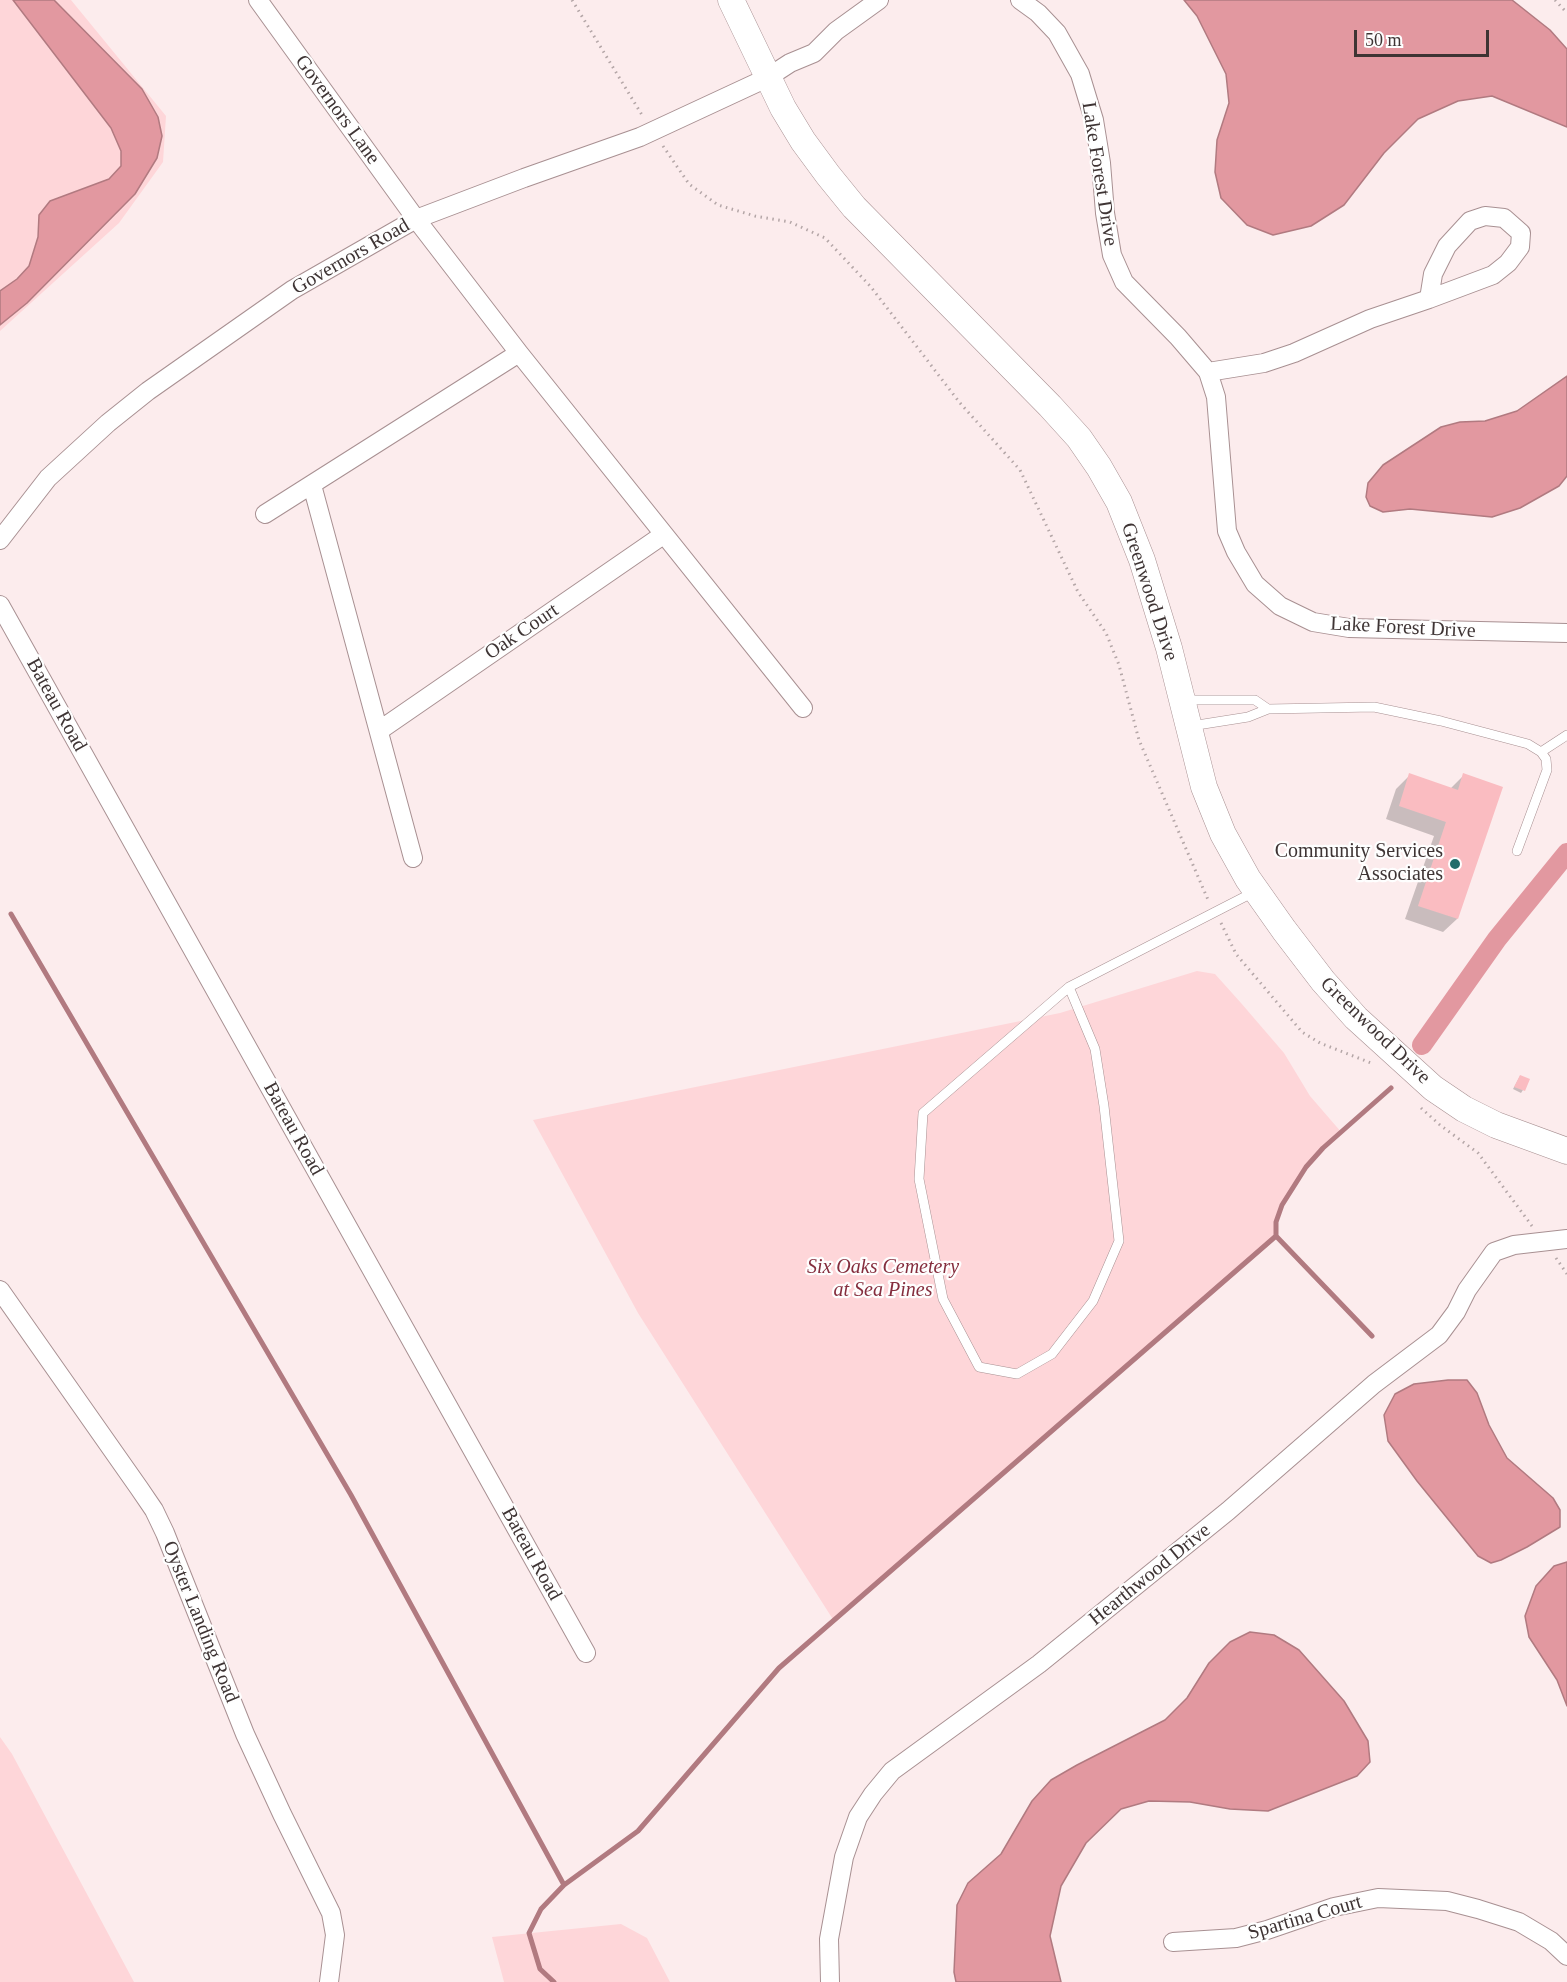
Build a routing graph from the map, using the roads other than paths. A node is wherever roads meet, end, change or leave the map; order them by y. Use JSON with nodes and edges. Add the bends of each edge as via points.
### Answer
{"nodes":[{"id":1,"x":258,"y":0,"type":"edge"},
{"id":2,"x":731,"y":0,"type":"edge"},
{"id":3,"x":1020,"y":0,"type":"edge"},
{"id":4,"x":869,"y":2,"type":"edge"},
{"id":5,"x":767,"y":78,"type":"junction"},
{"id":6,"x":416,"y":219,"type":"junction"},
{"id":7,"x":1429,"y":299,"type":"junction"},
{"id":8,"x":519,"y":352,"type":"junction"},
{"id":9,"x":1208,"y":372,"type":"junction"},
{"id":10,"x":312,"y":485,"type":"junction"},
{"id":11,"x":265,"y":514,"type":"dead end"},
{"id":12,"x":663,"y":535,"type":"junction"},
{"id":13,"x":0,"y":540,"type":"edge"},
{"id":14,"x":0,"y":606,"type":"edge"},
{"id":15,"x":1567,"y":633,"type":"edge"},
{"id":16,"x":1181,"y":700,"type":"junction"},
{"id":17,"x":803,"y":708,"type":"dead end"},
{"id":18,"x":1268,"y":709,"type":"junction"},
{"id":19,"x":1188,"y":726,"type":"junction"},
{"id":20,"x":380,"y":730,"type":"junction"},
{"id":21,"x":1567,"y":735,"type":"edge"},
{"id":22,"x":1541,"y":752,"type":"junction"},
{"id":23,"x":1518,"y":851,"type":"dead end"},
{"id":24,"x":413,"y":858,"type":"dead end"},
{"id":25,"x":1256,"y":890,"type":"junction"},
{"id":26,"x":1069,"y":987,"type":"junction"},
{"id":27,"x":1567,"y":1151,"type":"edge"},
{"id":28,"x":1567,"y":1239,"type":"edge"},
{"id":29,"x":0,"y":1290,"type":"edge"},
{"id":30,"x":7,"y":1312,"type":"edge"},
{"id":31,"x":586,"y":1653,"type":"dead end"},
{"id":32,"x":1173,"y":1942,"type":"dead end"},
{"id":33,"x":1567,"y":1956,"type":"edge"},
{"id":34,"x":329,"y":1982,"type":"edge"},
{"id":35,"x":830,"y":1982,"type":"edge"}],
"edges":[{"from":1,"to":6,"type":"street","name":"Governors Lane"},
{"from":2,"to":5,"type":"street","name":"Greenwood Drive"},
{"from":3,"to":9,"type":"street","name":"Lake Forest Drive","via":[[1057,33],[1080,74],[1094,120],[1112,255],[1124,282]]},
{"from":4,"to":5,"type":"street","via":[[814,53]]},
{"from":5,"to":6,"type":"street","name":"Governors Road","via":[[652,131]]},
{"from":5,"to":16,"type":"street","name":"Greenwood Drive","via":[[802,141],[854,207],[1050,406],[1092,457],[1119,502],[1142,560]]},
{"from":6,"to":8,"type":"street"},
{"from":6,"to":13,"type":"street","name":"Governors Road","via":[[292,290],[148,391],[48,478]]},
{"from":7,"to":7,"type":"street","via":[[1492,275],[1520,247],[1521,233],[1504,218],[1485,216],[1470,221],[1447,246],[1433,274]]},
{"from":7,"to":9,"type":"street","via":[[1264,363]]},
{"from":8,"to":10,"type":"street"},
{"from":8,"to":12,"type":"street"},
{"from":9,"to":15,"type":"street","name":"Lake Forest Drive","via":[[1216,397],[1227,531],[1256,584],[1280,606],[1313,622],[1348,628]]},
{"from":10,"to":11,"type":"street"},
{"from":10,"to":20,"type":"street"},
{"from":12,"to":17,"type":"street"},
{"from":12,"to":20,"type":"street","name":"Oak Court"},
{"from":14,"to":31,"type":"street","name":"Bateau Road"},
{"from":16,"to":18,"type":"lane","via":[[1255,700]]},
{"from":16,"to":19,"type":"street","name":"Greenwood Drive"},
{"from":18,"to":19,"type":"lane","via":[[1248,717]]},
{"from":18,"to":22,"type":"lane","via":[[1374,707],[1528,744]]},
{"from":19,"to":25,"type":"street","name":"Greenwood Drive","via":[[1204,787],[1223,834]]},
{"from":20,"to":24,"type":"street"},
{"from":21,"to":22,"type":"lane"},
{"from":22,"to":23,"type":"lane","via":[[1547,770]]},
{"from":25,"to":26,"type":"lane"},
{"from":25,"to":27,"type":"street","name":"Greenwood Drive","via":[[1323,981],[1356,1018],[1433,1088],[1496,1125]]},
{"from":26,"to":26,"type":"lane","via":[[923,1113],[918,1179],[943,1299],[979,1367],[1017,1374],[1052,1354],[1094,1301],[1119,1241],[1095,1049]]},
{"from":28,"to":35,"type":"street","name":"Hearthwood Drive","via":[[1514,1245],[1494,1252],[1439,1335],[1374,1384],[1228,1511],[1039,1664],[892,1771],[858,1817],[844,1857],[829,1939]]},
{"from":29,"to":30,"type":"street","name":"Oyster Landing Road"},
{"from":30,"to":34,"type":"street","name":"Oyster Landing Road","via":[[154,1510],[245,1734],[330,1912],[335,1935]]},
{"from":32,"to":33,"type":"street","name":"Spartina Court","via":[[1236,1938],[1334,1907],[1378,1898],[1447,1901],[1478,1909],[1518,1922],[1551,1941]]}]}
